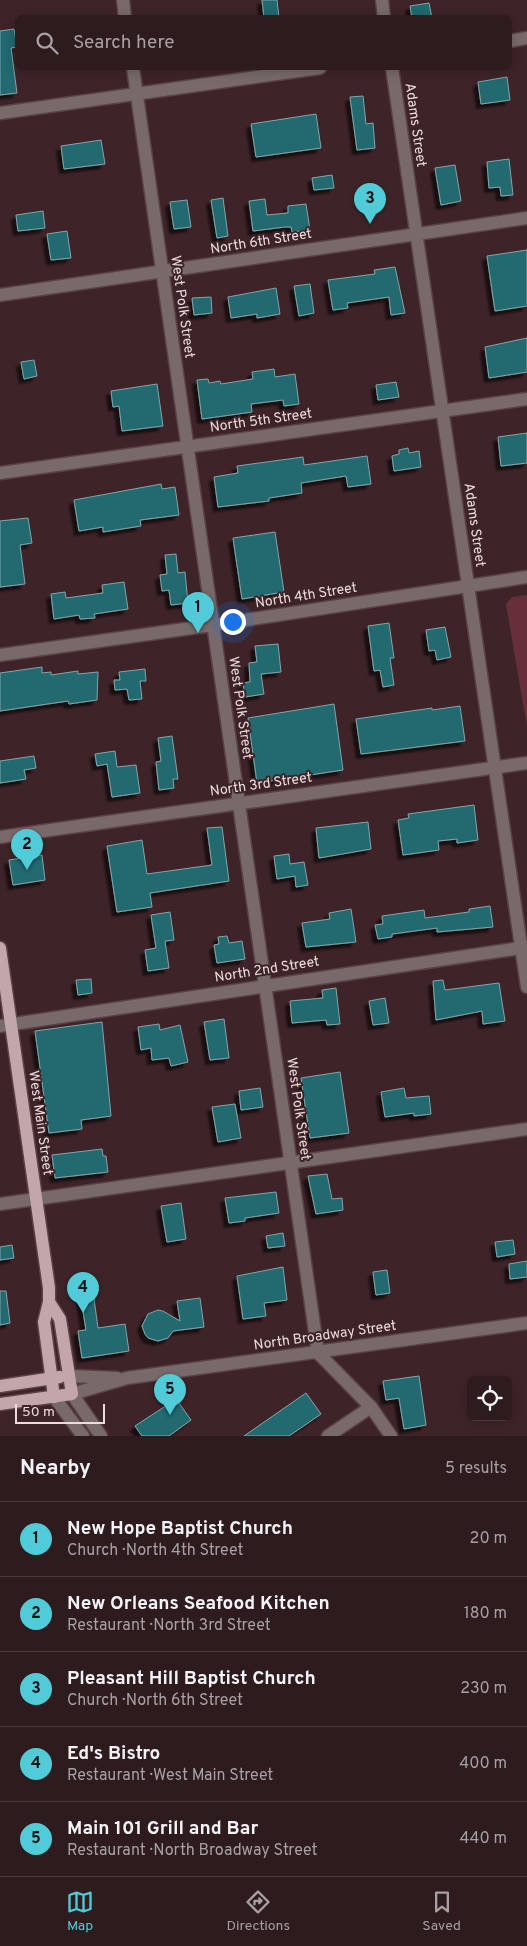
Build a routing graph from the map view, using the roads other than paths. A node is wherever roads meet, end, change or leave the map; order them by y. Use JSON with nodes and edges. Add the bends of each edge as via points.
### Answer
{"nodes":[{"id":1,"x":123,"y":0,"type":"edge"},
{"id":2,"x":382,"y":0,"type":"edge"},
{"id":3,"x":125,"y":15,"type":"edge"},
{"id":4,"x":384,"y":15,"type":"edge"},
{"id":5,"x":527,"y":38,"type":"edge"},
{"id":6,"x":512,"y":41,"type":"edge"},
{"id":7,"x":132,"y":70,"type":"edge"},
{"id":8,"x":306,"y":70,"type":"edge"},
{"id":9,"x":392,"y":70,"type":"edge"},
{"id":10,"x":136,"y":94,"type":"junction"},
{"id":11,"x":0,"y":113,"type":"edge"},
{"id":12,"x":527,"y":218,"type":"edge"},
{"id":13,"x":416,"y":234,"type":"junction"},
{"id":14,"x":162,"y":272,"type":"junction"},
{"id":15,"x":0,"y":295,"type":"edge"},
{"id":16,"x":527,"y":399,"type":"edge"},
{"id":17,"x":442,"y":411,"type":"junction"},
{"id":18,"x":187,"y":447,"type":"junction"},
{"id":19,"x":0,"y":473,"type":"edge"},
{"id":20,"x":527,"y":577,"type":"edge"},
{"id":21,"x":468,"y":585,"type":"junction"},
{"id":22,"x":213,"y":625,"type":"junction"},
{"id":23,"x":0,"y":655,"type":"edge"},
{"id":24,"x":527,"y":763,"type":"edge"},
{"id":25,"x":493,"y":768,"type":"junction"},
{"id":26,"x":239,"y":803,"type":"junction"},
{"id":27,"x":0,"y":837,"type":"edge"},
{"id":28,"x":524,"y":947,"type":"edge"},
{"id":29,"x":0,"y":948,"type":"edge"},
{"id":30,"x":265,"y":985,"type":"junction"},
{"id":31,"x":527,"y":987,"type":"edge"},
{"id":32,"x":6,"y":1025,"type":"edge"},
{"id":33,"x":527,"y":1129,"type":"edge"},
{"id":34,"x":290,"y":1162,"type":"junction"},
{"id":35,"x":36,"y":1199,"type":"junction"},
{"id":36,"x":0,"y":1204,"type":"edge"},
{"id":37,"x":50,"y":1302,"type":"junction"},
{"id":38,"x":527,"y":1323,"type":"edge"},
{"id":39,"x":318,"y":1353,"type":"junction"},
{"id":40,"x":70,"y":1376,"type":"junction"},
{"id":41,"x":51,"y":1378,"type":"junction"},
{"id":42,"x":127,"y":1378,"type":"junction"},
{"id":43,"x":0,"y":1386,"type":"edge"},
{"id":44,"x":72,"y":1394,"type":"junction"},
{"id":45,"x":54,"y":1397,"type":"junction"},
{"id":46,"x":0,"y":1404,"type":"edge"},
{"id":47,"x":370,"y":1407,"type":"junction"},
{"id":48,"x":83,"y":1436,"type":"edge"},
{"id":49,"x":101,"y":1436,"type":"edge"},
{"id":50,"x":328,"y":1436,"type":"edge"},
{"id":51,"x":391,"y":1436,"type":"edge"}],
"edges":[{"from":1,"to":3,"type":"street"},
{"from":2,"to":4,"type":"street"},
{"from":5,"to":6,"type":"street"},
{"from":7,"to":10,"type":"street","name":"West Polk Street"},
{"from":8,"to":10,"type":"street"},
{"from":9,"to":13,"type":"street","name":"Adams Street"},
{"from":10,"to":11,"type":"street"},
{"from":10,"to":14,"type":"street","name":"West Polk Street"},
{"from":12,"to":13,"type":"street","name":"North 6th Street"},
{"from":13,"to":14,"type":"street","name":"North 6th Street"},
{"from":13,"to":17,"type":"street","name":"Adams Street"},
{"from":14,"to":15,"type":"street","name":"North 6th Street"},
{"from":14,"to":18,"type":"street","name":"West Polk Street"},
{"from":16,"to":17,"type":"street","name":"North 5th Street"},
{"from":17,"to":18,"type":"street","name":"North 5th Street"},
{"from":17,"to":21,"type":"street","name":"Adams Street"},
{"from":18,"to":19,"type":"street","name":"North 5th Street"},
{"from":18,"to":22,"type":"street","name":"West Polk Street"},
{"from":20,"to":21,"type":"street","name":"North 4th Street"},
{"from":21,"to":22,"type":"street","name":"North 4th Street"},
{"from":21,"to":25,"type":"street","name":"Adams Street"},
{"from":22,"to":23,"type":"street","name":"North 4th Street"},
{"from":22,"to":26,"type":"street","name":"West Polk Street"},
{"from":24,"to":25,"type":"street","name":"North 3rd Street"},
{"from":25,"to":26,"type":"street","name":"North 3rd Street"},
{"from":25,"to":28,"type":"street","name":"Adams Street"},
{"from":26,"to":27,"type":"street","name":"North 3rd Street"},
{"from":26,"to":30,"type":"street","name":"West Polk Street"},
{"from":28,"to":30,"type":"street","name":"North 2nd Street"},
{"from":28,"to":31,"type":"street","name":"Adams Street"},
{"from":29,"to":32,"type":"main road","name":"West Main Street"},
{"from":30,"to":32,"type":"street","name":"North 2nd Street"},
{"from":30,"to":34,"type":"street","name":"West Polk Street"},
{"from":32,"to":35,"type":"main road","name":"West Main Street"},
{"from":33,"to":34,"type":"street"},
{"from":34,"to":35,"type":"street","via":[[129,1188]]},
{"from":34,"to":39,"type":"street","name":"West Polk Street"},
{"from":35,"to":36,"type":"street"},
{"from":35,"to":37,"type":"main road","name":"West Main Street"},
{"from":37,"to":40,"type":"main road","name":"West Main Street","via":[[60,1319]]},
{"from":37,"to":41,"type":"main road","name":"West Main Street","via":[[44,1322]]},
{"from":38,"to":39,"type":"street","name":"North Broadway Street"},
{"from":39,"to":42,"type":"street","name":"North Broadway Street"},
{"from":39,"to":47,"type":"street"},
{"from":40,"to":41,"type":"main road"},
{"from":40,"to":42,"type":"street","name":"North Broadway Street"},
{"from":40,"to":44,"type":"main road","name":"West Main Street"},
{"from":41,"to":43,"type":"main road"},
{"from":41,"to":45,"type":"main road","name":"West Main Street"},
{"from":42,"to":44,"type":"street","name":"North Broadway Street"},
{"from":44,"to":45,"type":"main road"},
{"from":44,"to":49,"type":"street"},
{"from":45,"to":46,"type":"main road"},
{"from":45,"to":48,"type":"street"},
{"from":47,"to":50,"type":"street"},
{"from":47,"to":51,"type":"street"}]}
